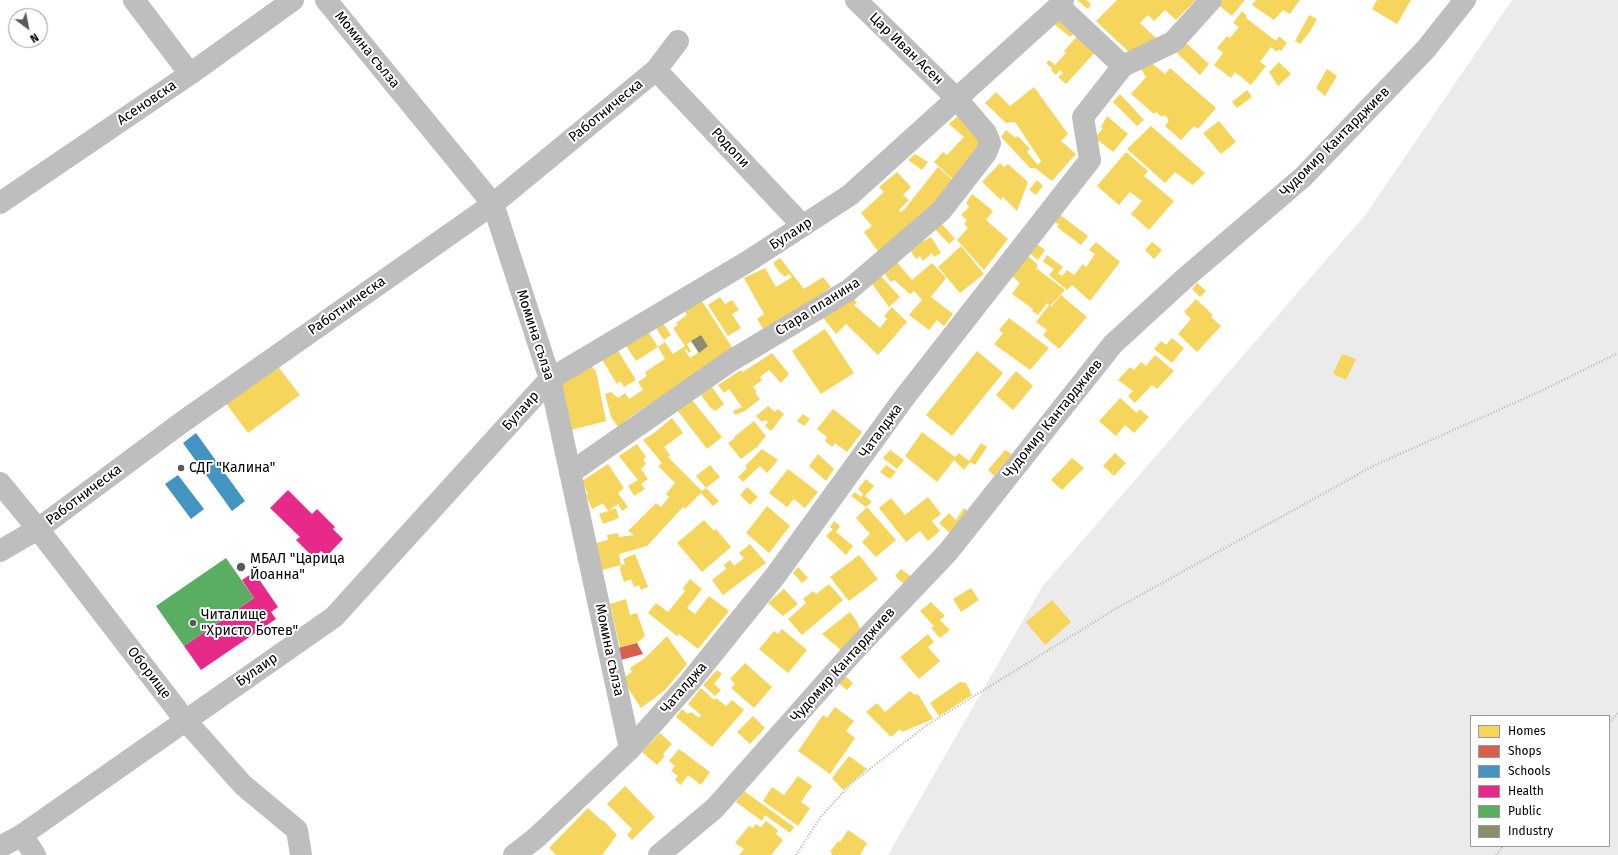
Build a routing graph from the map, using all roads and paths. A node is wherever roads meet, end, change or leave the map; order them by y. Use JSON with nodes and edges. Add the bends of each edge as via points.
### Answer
{"nodes":[{"id":1,"x":134,"y":0,"type":"edge"},
{"id":2,"x":293,"y":0,"type":"edge"},
{"id":3,"x":326,"y":0,"type":"edge"},
{"id":4,"x":856,"y":0,"type":"edge"},
{"id":5,"x":1211,"y":0,"type":"edge"},
{"id":6,"x":1465,"y":0,"type":"edge"},
{"id":7,"x":1061,"y":3,"type":"edge"},
{"id":8,"x":678,"y":41,"type":"dead end"},
{"id":9,"x":1123,"y":66,"type":"junction"},
{"id":10,"x":656,"y":70,"type":"junction"},
{"id":11,"x":190,"y":74,"type":"junction"},
{"id":12,"x":956,"y":98,"type":"junction"},
{"id":13,"x":0,"y":203,"type":"edge"},
{"id":14,"x":493,"y":204,"type":"junction"},
{"id":15,"x":803,"y":226,"type":"junction"},
{"id":16,"x":1618,"y":353,"type":"edge"},
{"id":17,"x":550,"y":379,"type":"junction"},
{"id":18,"x":570,"y":473,"type":"junction"},
{"id":19,"x":0,"y":483,"type":"edge"},
{"id":20,"x":38,"y":529,"type":"junction"},
{"id":21,"x":0,"y":551,"type":"edge"},
{"id":22,"x":1618,"y":712,"type":"edge"},
{"id":23,"x":185,"y":720,"type":"junction"},
{"id":24,"x":1610,"y":722,"type":"edge"},
{"id":25,"x":630,"y":749,"type":"junction"},
{"id":26,"x":22,"y":835,"type":"junction"},
{"id":27,"x":0,"y":847,"type":"edge"},
{"id":28,"x":1502,"y":847,"type":"edge"},
{"id":29,"x":35,"y":855,"type":"edge"},
{"id":30,"x":301,"y":855,"type":"edge"},
{"id":31,"x":514,"y":855,"type":"edge"},
{"id":32,"x":659,"y":855,"type":"edge"},
{"id":33,"x":796,"y":855,"type":"edge"},
{"id":34,"x":1496,"y":855,"type":"edge"}],
"edges":[{"from":1,"to":11,"type":"street"},
{"from":2,"to":11,"type":"street","name":"Асеновска"},
{"from":3,"to":14,"type":"street","name":"Момина сълза"},
{"from":4,"to":12,"type":"street","name":"Цар Иван Асен"},
{"from":5,"to":9,"type":"street","name":"Чаталджа","via":[[1173,42]]},
{"from":6,"to":32,"type":"street","name":"Чудомир Кантарджиев","via":[[1426,49],[1303,178],[1185,278],[1113,344],[948,552],[852,653],[715,808]]},
{"from":7,"to":9,"type":"street"},
{"from":7,"to":12,"type":"street","name":"Булаир"},
{"from":8,"to":10,"type":"street","name":"Работническа"},
{"from":9,"to":25,"type":"street","name":"Чаталджа","via":[[1083,117],[1090,160],[904,398],[776,576],[689,683]]},
{"from":10,"to":14,"type":"street","name":"Работническа"},
{"from":10,"to":15,"type":"street","name":"Родопи"},
{"from":11,"to":13,"type":"street","name":"Асеновска"},
{"from":12,"to":15,"type":"street","name":"Булаир","via":[[850,195]]},
{"from":12,"to":18,"type":"street","name":"Стара планина","via":[[986,133],[990,143],[986,153],[941,211],[849,290],[729,362]]},
{"from":14,"to":17,"type":"street","name":"Момина сълза"},
{"from":14,"to":20,"type":"street","name":"Работническа","via":[[180,423]]},
{"from":15,"to":17,"type":"street","name":"Булаир"},
{"from":16,"to":33,"type":"path","via":[[1541,391],[1373,466],[1110,612],[927,725],[853,782],[822,815]]},
{"from":17,"to":18,"type":"street","name":"Момина сълза"},
{"from":17,"to":23,"type":"street","name":"Булаир","via":[[334,617]]},
{"from":18,"to":25,"type":"street","name":"Момина сълза"},
{"from":19,"to":20,"type":"street","name":"Оборище"},
{"from":20,"to":21,"type":"street","name":"Работническа"},
{"from":20,"to":23,"type":"street","name":"Оборище"},
{"from":22,"to":24,"type":"path"},
{"from":23,"to":26,"type":"street","name":"Булаир"},
{"from":23,"to":30,"type":"street","name":"Оборище","via":[[243,785],[297,830]]},
{"from":25,"to":31,"type":"street","name":"Чаталджа","via":[[536,838]]},
{"from":26,"to":27,"type":"street","name":"Булаир"},
{"from":26,"to":29,"type":"street"},
{"from":28,"to":34,"type":"path"}]}
